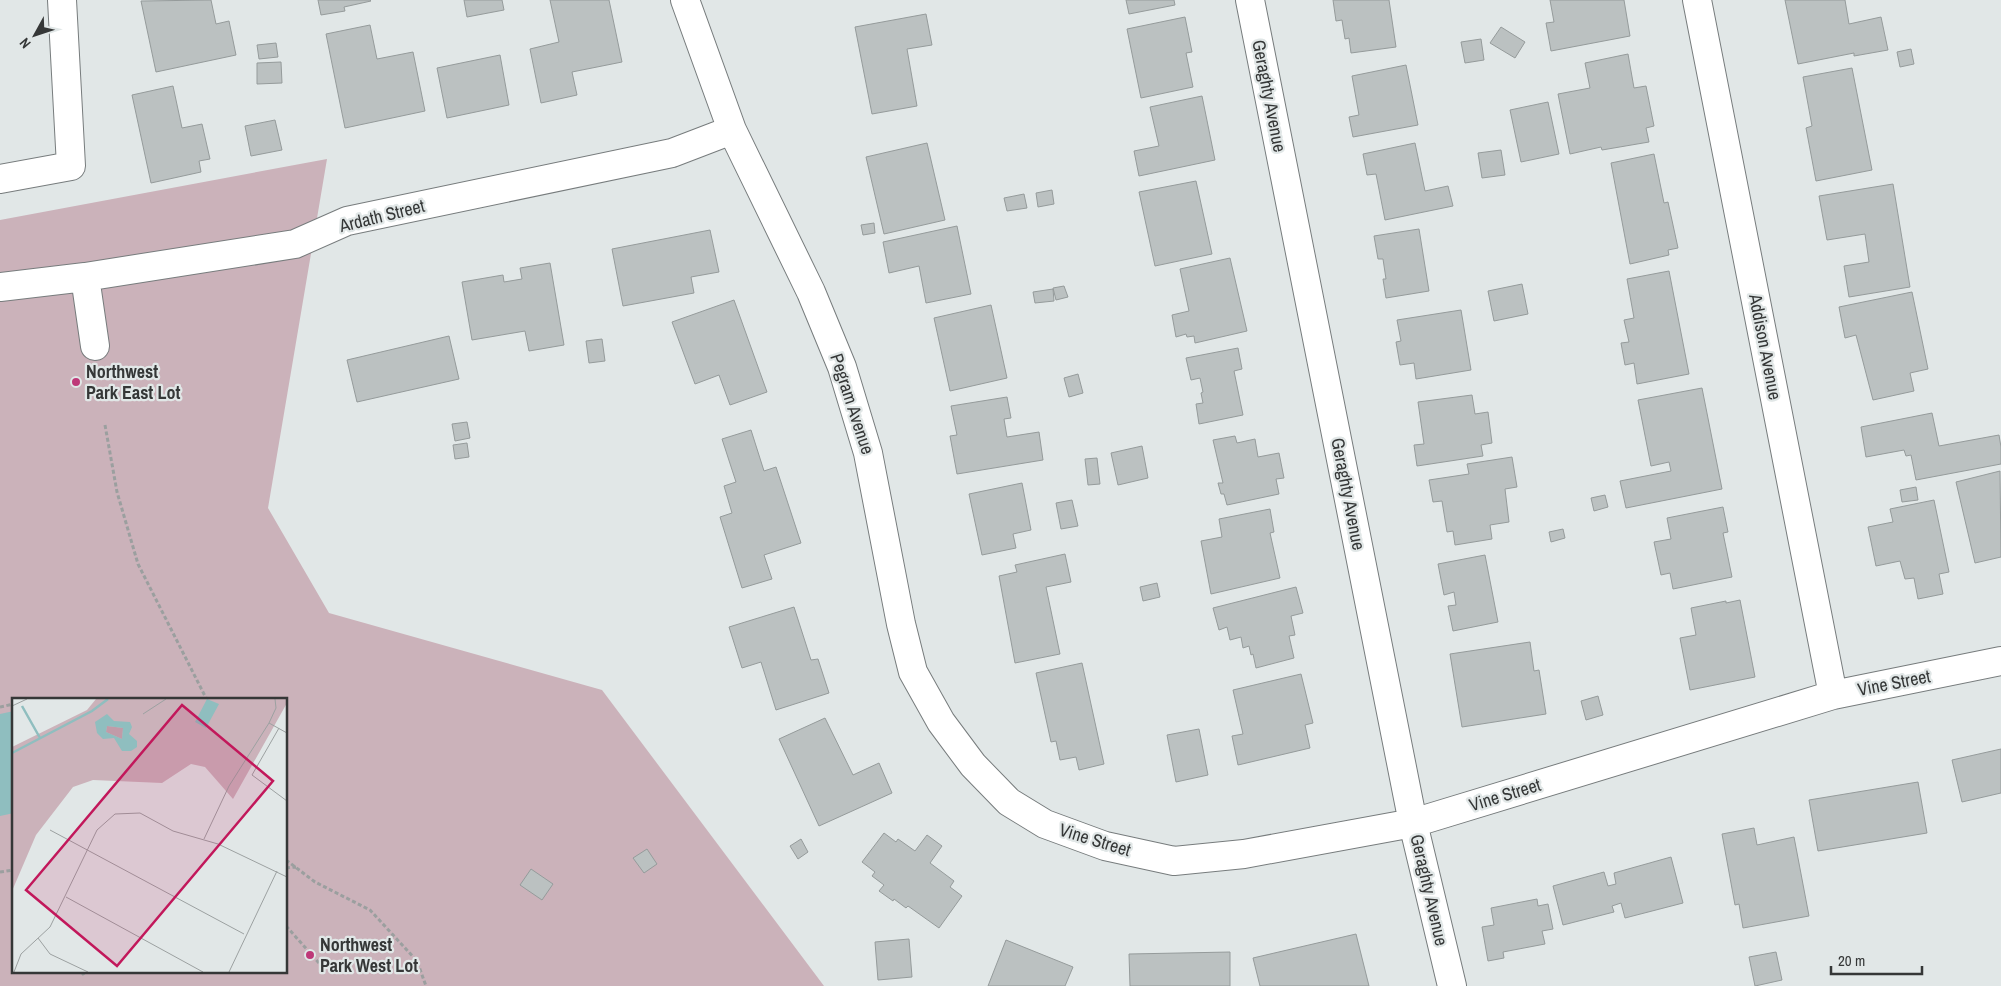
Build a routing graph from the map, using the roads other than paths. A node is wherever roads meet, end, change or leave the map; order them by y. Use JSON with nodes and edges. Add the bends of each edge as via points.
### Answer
{"nodes":[{"id":1,"x":62,"y":0,"type":"edge"},
{"id":2,"x":685,"y":0,"type":"edge"},
{"id":3,"x":1250,"y":0,"type":"edge"},
{"id":4,"x":1697,"y":0,"type":"edge"},
{"id":5,"x":732,"y":130,"type":"junction"},
{"id":6,"x":0,"y":179,"type":"edge"},
{"id":7,"x":85,"y":277,"type":"junction"},
{"id":8,"x":0,"y":288,"type":"edge"},
{"id":9,"x":95,"y":346,"type":"dead end"},
{"id":10,"x":2001,"y":662,"type":"edge"},
{"id":11,"x":1833,"y":695,"type":"junction"},
{"id":12,"x":1009,"y":802,"type":"joint"},
{"id":13,"x":1413,"y":823,"type":"junction"},
{"id":14,"x":1452,"y":986,"type":"edge"}],
"edges":[{"from":1,"to":6,"type":"street","via":[[71,166]]},
{"from":2,"to":5,"type":"street","name":"Pegram Avenue"},
{"from":3,"to":13,"type":"street","name":"Geraghty Avenue"},
{"from":4,"to":11,"type":"street","name":"Addison Avenue"},
{"from":5,"to":7,"type":"street","name":"Ardath Street","via":[[672,153],[347,221],[295,244]]},
{"from":5,"to":12,"type":"street","name":"Pegram Avenue","via":[[811,292],[842,367],[868,453],[913,672],[941,722],[973,764]]},
{"from":7,"to":8,"type":"street","name":"Ardath Street"},
{"from":7,"to":9,"type":"street"},
{"from":10,"to":11,"type":"street","name":"Vine Street"},
{"from":11,"to":13,"type":"street","name":"Vine Street"},
{"from":12,"to":13,"type":"street","name":"Vine Street","via":[[1045,824],[1105,846],[1174,861],[1244,854]]},
{"from":13,"to":14,"type":"street","name":"Geraghty Avenue"}]}
